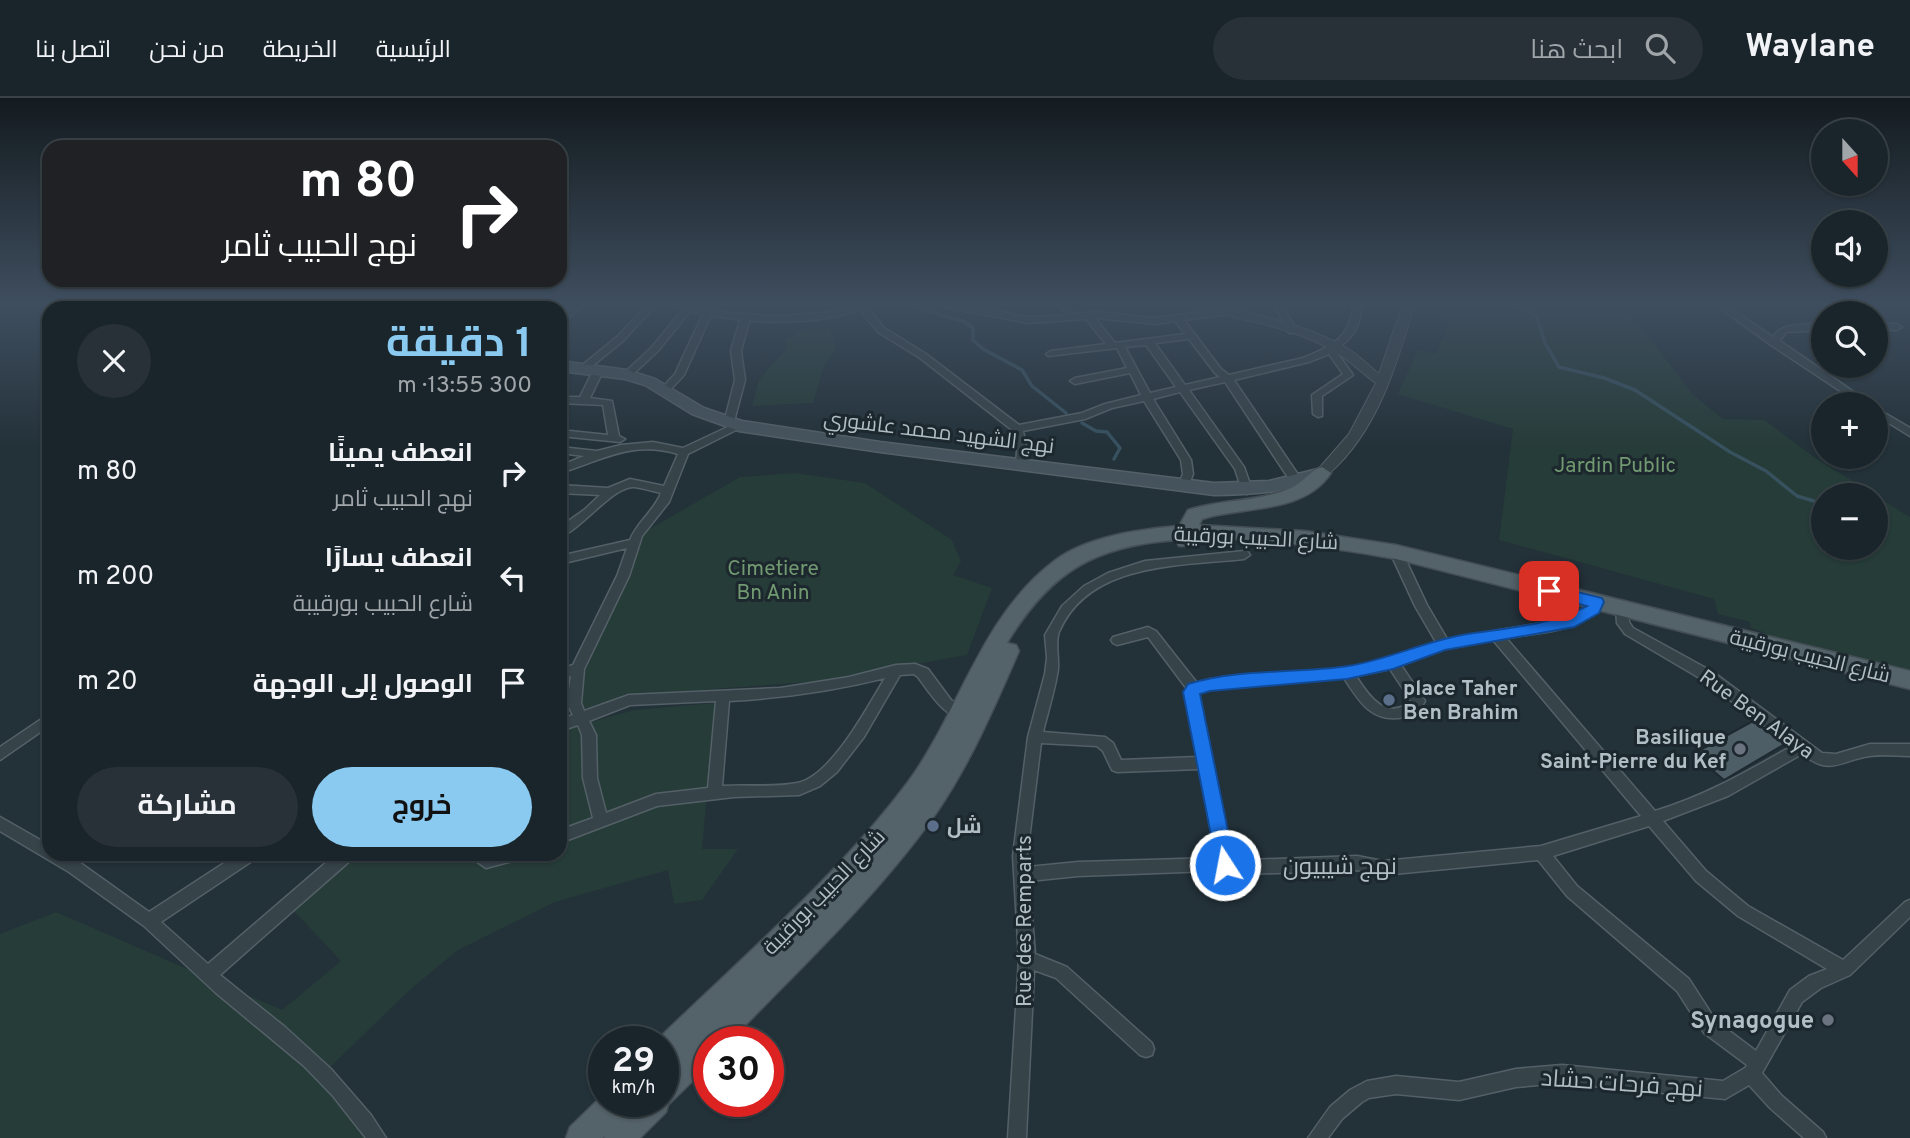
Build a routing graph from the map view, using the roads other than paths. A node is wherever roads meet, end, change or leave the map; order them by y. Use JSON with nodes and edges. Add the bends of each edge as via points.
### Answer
{"nodes":[{"id":1,"x":608,"y":352,"type":"edge"},
{"id":2,"x":652,"y":352,"type":"edge"},
{"id":3,"x":690,"y":352,"type":"edge"},
{"id":4,"x":736,"y":352,"type":"edge"},
{"id":5,"x":916,"y":352,"type":"edge"},
{"id":6,"x":1067,"y":352,"type":"edge"},
{"id":7,"x":1121,"y":352,"type":"edge"},
{"id":8,"x":1156,"y":352,"type":"edge"},
{"id":9,"x":1203,"y":352,"type":"edge"},
{"id":10,"x":1327,"y":352,"type":"edge"},
{"id":11,"x":1335,"y":352,"type":"edge"},
{"id":12,"x":1338,"y":352,"type":"edge"},
{"id":13,"x":1392,"y":352,"type":"edge"},
{"id":14,"x":1787,"y":352,"type":"edge"},
{"id":15,"x":1051,"y":354,"type":"dead end"},
{"id":16,"x":567,"y":367,"type":"edge"},
{"id":17,"x":590,"y":370,"type":"junction"},
{"id":18,"x":1133,"y":370,"type":"junction"},
{"id":19,"x":1366,"y":371,"type":"junction"},
{"id":20,"x":1348,"y":375,"type":"junction"},
{"id":21,"x":628,"y":376,"type":"junction"},
{"id":22,"x":1229,"y":380,"type":"junction"},
{"id":23,"x":1074,"y":381,"type":"dead end"},
{"id":24,"x":1381,"y":381,"type":"junction"},
{"id":25,"x":666,"y":389,"type":"junction"},
{"id":26,"x":1184,"y":390,"type":"junction"},
{"id":27,"x":1848,"y":392,"type":"edge"},
{"id":28,"x":1148,"y":399,"type":"junction"},
{"id":29,"x":567,"y":400,"type":"edge"},
{"id":30,"x":584,"y":400,"type":"junction"},
{"id":31,"x":1318,"y":414,"type":"dead end"},
{"id":32,"x":1888,"y":418,"type":"edge"},
{"id":33,"x":734,"y":424,"type":"junction"},
{"id":34,"x":1017,"y":429,"type":"junction"},
{"id":35,"x":1907,"y":429,"type":"edge"},
{"id":36,"x":567,"y":434,"type":"edge"},
{"id":37,"x":614,"y":438,"type":"junction"},
{"id":38,"x":648,"y":445,"type":"junction"},
{"id":39,"x":567,"y":451,"type":"edge"},
{"id":40,"x":684,"y":452,"type":"junction"},
{"id":41,"x":598,"y":455,"type":"junction"},
{"id":42,"x":1021,"y":464,"type":"junction"},
{"id":43,"x":567,"y":467,"type":"edge"},
{"id":44,"x":1322,"y":473,"type":"junction"},
{"id":45,"x":1297,"y":482,"type":"junction"},
{"id":46,"x":1184,"y":487,"type":"junction"},
{"id":47,"x":567,"y":489,"type":"edge"},
{"id":48,"x":1247,"y":490,"type":"junction"},
{"id":49,"x":669,"y":491,"type":"junction"},
{"id":50,"x":609,"y":492,"type":"junction"},
{"id":51,"x":567,"y":528,"type":"edge"},
{"id":52,"x":1186,"y":536,"type":"junction"},
{"id":53,"x":634,"y":543,"type":"junction"},
{"id":54,"x":1244,"y":555,"type":"dead end"},
{"id":55,"x":1398,"y":556,"type":"junction"},
{"id":56,"x":567,"y":558,"type":"edge"},
{"id":57,"x":1595,"y":606,"type":"junction"},
{"id":58,"x":1622,"y":612,"type":"junction"},
{"id":59,"x":1497,"y":636,"type":"junction"},
{"id":60,"x":1117,"y":640,"type":"dead end"},
{"id":61,"x":1444,"y":644,"type":"junction"},
{"id":62,"x":1393,"y":663,"type":"junction"},
{"id":63,"x":578,"y":670,"type":"junction"},
{"id":64,"x":896,"y":670,"type":"junction"},
{"id":65,"x":567,"y":672,"type":"edge"},
{"id":66,"x":1347,"y":673,"type":"junction"},
{"id":67,"x":1910,"y":683,"type":"edge"},
{"id":68,"x":1194,"y":689,"type":"junction"},
{"id":69,"x":723,"y":695,"type":"junction"},
{"id":70,"x":581,"y":717,"type":"junction"},
{"id":71,"x":968,"y":718,"type":"junction"},
{"id":72,"x":567,"y":723,"type":"edge"},
{"id":73,"x":42,"y":724,"type":"edge"},
{"id":74,"x":1035,"y":737,"type":"junction"},
{"id":75,"x":1800,"y":748,"type":"junction"},
{"id":76,"x":1910,"y":750,"type":"edge"},
{"id":77,"x":0,"y":754,"type":"edge"},
{"id":78,"x":1205,"y":763,"type":"junction"},
{"id":79,"x":714,"y":793,"type":"junction"},
{"id":80,"x":1654,"y":818,"type":"junction"},
{"id":81,"x":601,"y":820,"type":"junction"},
{"id":82,"x":0,"y":823,"type":"edge"},
{"id":83,"x":567,"y":833,"type":"edge"},
{"id":84,"x":42,"y":849,"type":"edge"},
{"id":85,"x":1541,"y":853,"type":"junction"},
{"id":86,"x":63,"y":861,"type":"edge"},
{"id":87,"x":239,"y":861,"type":"edge"},
{"id":88,"x":338,"y":861,"type":"edge"},
{"id":89,"x":1225,"y":865,"type":"junction"},
{"id":90,"x":1020,"y":875,"type":"junction"},
{"id":91,"x":1907,"y":916,"type":"edge"},
{"id":92,"x":149,"y":921,"type":"junction"},
{"id":93,"x":1027,"y":959,"type":"junction"},
{"id":94,"x":1844,"y":970,"type":"junction"},
{"id":95,"x":208,"y":975,"type":"junction"},
{"id":96,"x":726,"y":1026,"type":"edge"},
{"id":97,"x":679,"y":1039,"type":"edge"},
{"id":98,"x":1146,"y":1049,"type":"dead end"},
{"id":99,"x":693,"y":1061,"type":"edge"},
{"id":100,"x":1755,"y":1069,"type":"junction"},
{"id":101,"x":679,"y":1075,"type":"edge"},
{"id":102,"x":602,"y":1117,"type":"edge"},
{"id":103,"x":639,"y":1117,"type":"edge"},
{"id":104,"x":1322,"y":1137,"type":"edge"},
{"id":105,"x":377,"y":1138,"type":"edge"},
{"id":106,"x":581,"y":1138,"type":"edge"},
{"id":107,"x":619,"y":1138,"type":"edge"},
{"id":108,"x":1017,"y":1138,"type":"edge"},
{"id":109,"x":1817,"y":1138,"type":"edge"}],
"edges":[{"from":1,"to":17,"type":"street"},
{"from":2,"to":21,"type":"street"},
{"from":3,"to":25,"type":"street"},
{"from":4,"to":33,"type":"street","via":[[740,380]]},
{"from":5,"to":34,"type":"street"},
{"from":6,"to":15,"type":"street"},
{"from":7,"to":18,"type":"street"},
{"from":8,"to":26,"type":"street"},
{"from":9,"to":22,"type":"street"},
{"from":10,"to":22,"type":"street"},
{"from":11,"to":20,"type":"street"},
{"from":12,"to":19,"type":"street"},
{"from":13,"to":24,"type":"street"},
{"from":14,"to":27,"type":"street"},
{"from":16,"to":17,"type":"main road","name":"نهج الشهيد محمد عاشوري"},
{"from":17,"to":21,"type":"main road","name":"نهج الشهيد محمد عاشوري"},
{"from":17,"to":30,"type":"street"},
{"from":18,"to":23,"type":"street"},
{"from":18,"to":28,"type":"street"},
{"from":19,"to":20,"type":"street"},
{"from":19,"to":24,"type":"street"},
{"from":20,"to":31,"type":"street","via":[[1317,395]]},
{"from":21,"to":25,"type":"main road","name":"نهج الشهيد محمد عاشوري"},
{"from":22,"to":26,"type":"street"},
{"from":22,"to":45,"type":"street"},
{"from":24,"to":44,"type":"street","via":[[1358,433]]},
{"from":25,"to":33,"type":"main road","name":"نهج الشهيد محمد عاشوري","via":[[698,411]]},
{"from":26,"to":28,"type":"street"},
{"from":26,"to":48,"type":"street","via":[[1240,469]]},
{"from":28,"to":34,"type":"street"},
{"from":28,"to":46,"type":"street","via":[[1186,460]]},
{"from":29,"to":30,"type":"street"},
{"from":30,"to":37,"type":"street","via":[[608,403]]},
{"from":32,"to":35,"type":"street"},
{"from":33,"to":40,"type":"street"},
{"from":33,"to":42,"type":"main road","name":"نهج الشهيد محمد عاشوري"},
{"from":34,"to":42,"type":"street"},
{"from":36,"to":37,"type":"street"},
{"from":37,"to":38,"type":"street"},
{"from":38,"to":40,"type":"street"},
{"from":38,"to":41,"type":"street"},
{"from":39,"to":41,"type":"street"},
{"from":40,"to":49,"type":"street"},
{"from":41,"to":43,"type":"street"},
{"from":42,"to":46,"type":"main road","name":"نهج الشهيد محمد عاشوري"},
{"from":44,"to":45,"type":"main road","name":"نهج الشهيد محمد عاشوري"},
{"from":44,"to":52,"type":"main road","via":[[1310,486],[1290,494],[1195,514]]},
{"from":45,"to":48,"type":"main road","name":"نهج الشهيد محمد عاشوري"},
{"from":46,"to":48,"type":"main road","name":"نهج الشهيد محمد عاشوري"},
{"from":47,"to":50,"type":"street"},
{"from":49,"to":50,"type":"street","via":[[631,483]]},
{"from":49,"to":53,"type":"street"},
{"from":50,"to":51,"type":"street"},
{"from":52,"to":55,"type":"main road","name":"شارع الحبيب بورقيبة","via":[[1337,541]]},
{"from":52,"to":71,"type":"main road","name":"شارع الحبيب بورقيبة","via":[[1149,534],[1109,543],[1049,573],[1028,594],[1003,634]]},
{"from":53,"to":56,"type":"street"},
{"from":53,"to":63,"type":"street"},
{"from":54,"to":74,"type":"street","name":"Rue des Remparts","via":[[1144,565],[1088,589],[1066,609],[1051,635],[1051,674]]},
{"from":55,"to":57,"type":"main road","name":"شارع الحبيب بورقيبة"},
{"from":55,"to":61,"type":"street"},
{"from":57,"to":58,"type":"main road","name":"شارع الحبيب بورقيبة"},
{"from":57,"to":59,"type":"street","via":[[1569,623]]},
{"from":58,"to":67,"type":"main road","name":"شارع الحبيب بورقيبة"},
{"from":58,"to":75,"type":"street","name":"Rue Ben Alaya","via":[[1625,626],[1636,636],[1708,676]]},
{"from":59,"to":61,"type":"street"},
{"from":59,"to":80,"type":"street"},
{"from":60,"to":68,"type":"street","via":[[1152,634]]},
{"from":61,"to":62,"type":"street"},
{"from":62,"to":66,"type":"street"},
{"from":62,"to":66,"type":"street","via":[[1418,701],[1410,710],[1378,711]]},
{"from":63,"to":65,"type":"street"},
{"from":63,"to":70,"type":"street","via":[[574,703]]},
{"from":64,"to":69,"type":"street","via":[[791,691]]},
{"from":64,"to":71,"type":"street","via":[[923,673],[946,704]]},
{"from":64,"to":79,"type":"street","via":[[859,733],[815,782],[799,789]]},
{"from":66,"to":68,"type":"street"},
{"from":68,"to":78,"type":"street"},
{"from":69,"to":70,"type":"street","via":[[645,698]]},
{"from":69,"to":79,"type":"street"},
{"from":70,"to":72,"type":"street"},
{"from":70,"to":81,"type":"street","via":[[589,735],[590,778]]},
{"from":71,"to":96,"type":"main road","name":"شارع الحبيب بورقيبة","via":[[927,805],[847,901]]},
{"from":71,"to":97,"type":"main road","name":"شارع الحبيب بورقيبة","via":[[845,873]]},
{"from":73,"to":77,"type":"street"},
{"from":74,"to":78,"type":"street","via":[[1100,741],[1117,766]]},
{"from":74,"to":90,"type":"street","name":"Rue des Remparts"},
{"from":75,"to":76,"type":"street","name":"Rue Ben Alaya","via":[[1827,762],[1870,750]]},
{"from":75,"to":80,"type":"street","name":"نهج شيبيون","via":[[1723,792]]},
{"from":78,"to":89,"type":"street"},
{"from":79,"to":81,"type":"street","via":[[656,800]]},
{"from":80,"to":85,"type":"street","name":"نهج شيبيون"},
{"from":80,"to":94,"type":"street","via":[[1701,876],[1724,896]]},
{"from":81,"to":83,"type":"street"},
{"from":82,"to":84,"type":"street"},
{"from":85,"to":89,"type":"street","name":"نهج شيبيون","via":[[1383,868],[1357,863]]},
{"from":85,"to":100,"type":"street","via":[[1572,891],[1683,985],[1710,1027]]},
{"from":86,"to":92,"type":"street"},
{"from":87,"to":92,"type":"street"},
{"from":88,"to":95,"type":"street"},
{"from":89,"to":90,"type":"street","name":"نهج شيبيون"},
{"from":90,"to":93,"type":"street","name":"Rue des Remparts"},
{"from":91,"to":94,"type":"street"},
{"from":92,"to":95,"type":"street"},
{"from":93,"to":98,"type":"street","via":[[1061,972]]},
{"from":93,"to":108,"type":"street","name":"Rue des Remparts"},
{"from":94,"to":100,"type":"street","via":[[1796,996]]},
{"from":95,"to":105,"type":"street","via":[[300,1050]]},
{"from":99,"to":101,"type":"main road","name":"شارع الحبيب بورقيبة"},
{"from":100,"to":104,"type":"street","name":"نهج فرحات حشاد","via":[[1725,1090],[1562,1074],[1516,1078],[1459,1091],[1396,1085],[1356,1096],[1336,1113]]},
{"from":100,"to":109,"type":"street","via":[[1776,1102]]},
{"from":102,"to":106,"type":"main road"},
{"from":103,"to":107,"type":"main road"}]}
